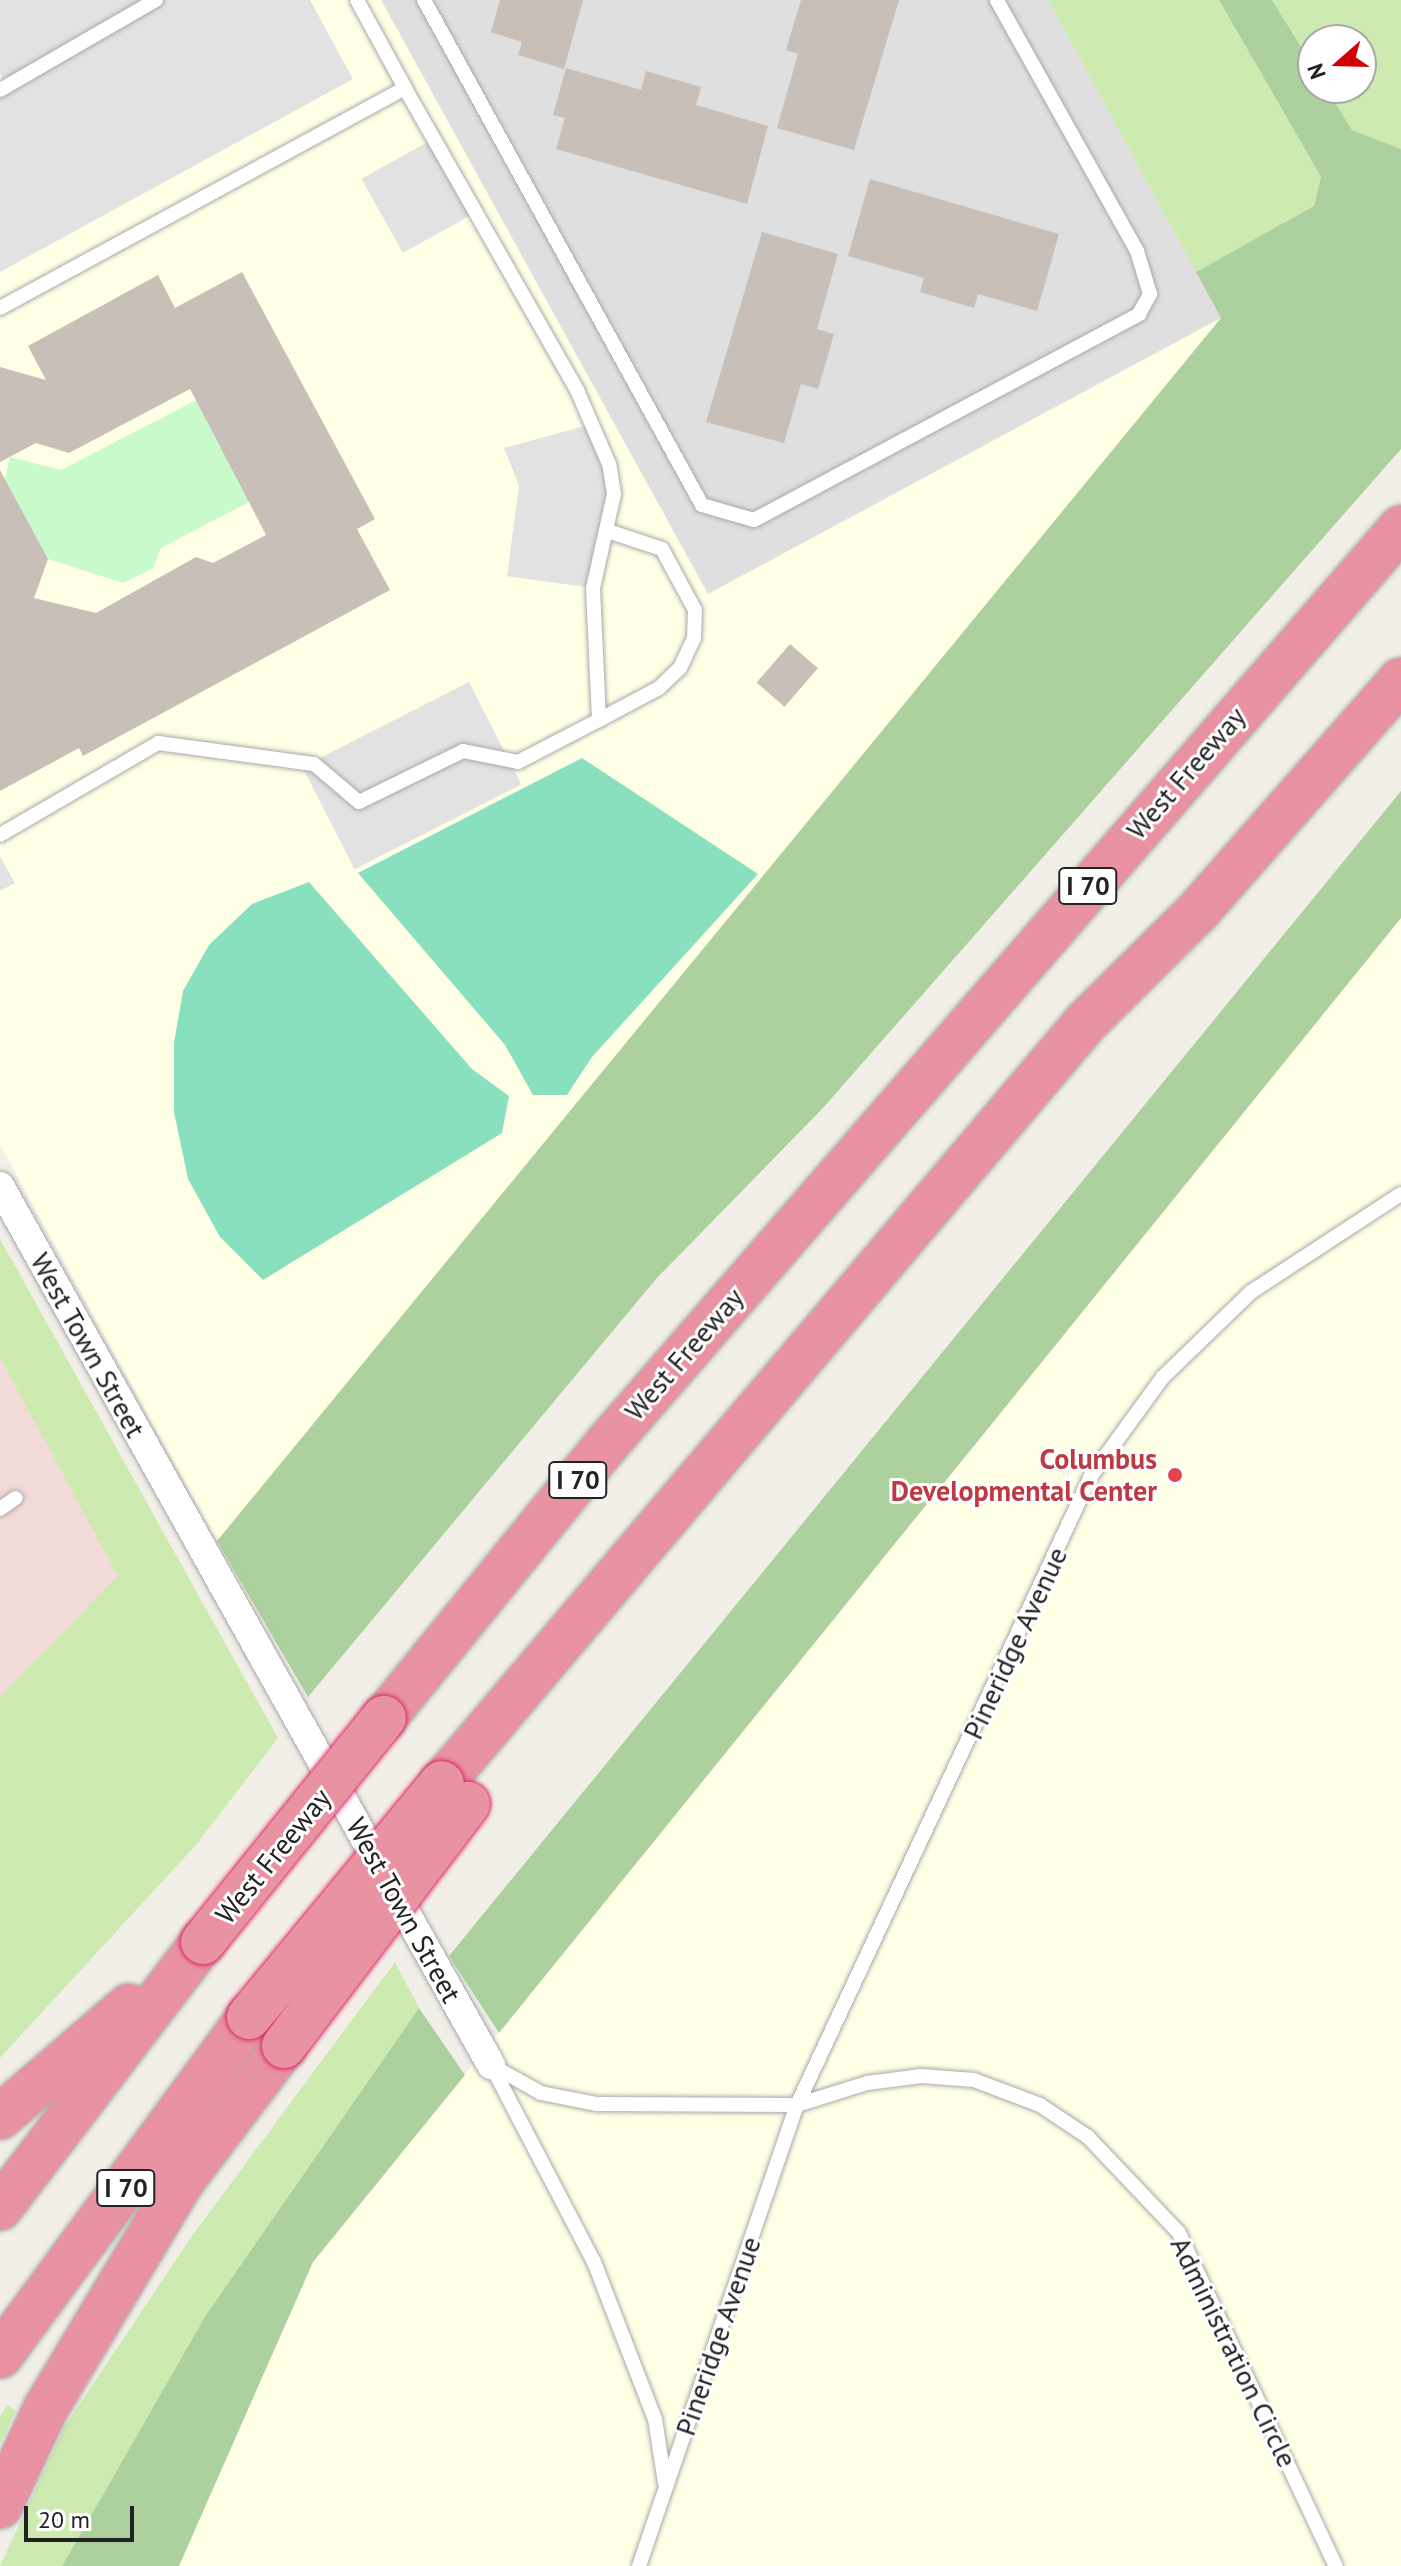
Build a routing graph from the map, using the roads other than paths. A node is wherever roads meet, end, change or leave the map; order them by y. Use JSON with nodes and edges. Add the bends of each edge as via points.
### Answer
{"nodes":[{"id":1,"x":156,"y":0,"type":"edge"},
{"id":2,"x":357,"y":0,"type":"edge"},
{"id":3,"x":424,"y":0,"type":"edge"},
{"id":4,"x":997,"y":0,"type":"edge"},
{"id":5,"x":405,"y":88,"type":"junction"},
{"id":6,"x":0,"y":90,"type":"edge"},
{"id":7,"x":0,"y":308,"type":"edge"},
{"id":8,"x":1401,"y":528,"type":"edge"},
{"id":9,"x":608,"y":531,"type":"junction"},
{"id":10,"x":1401,"y":680,"type":"edge"},
{"id":11,"x":599,"y":720,"type":"junction"},
{"id":12,"x":0,"y":835,"type":"edge"},
{"id":13,"x":0,"y":1186,"type":"edge"},
{"id":14,"x":1401,"y":1194,"type":"edge"},
{"id":15,"x":16,"y":1498,"type":"dead end"},
{"id":16,"x":0,"y":1509,"type":"edge"},
{"id":17,"x":455,"y":1794,"type":"junction"},
{"id":18,"x":203,"y":1942,"type":"junction"},
{"id":19,"x":491,"y":2065,"type":"junction"},
{"id":20,"x":797,"y":2105,"type":"junction"},
{"id":21,"x":0,"y":2117,"type":"edge"},
{"id":22,"x":0,"y":2208,"type":"edge"},
{"id":23,"x":0,"y":2356,"type":"edge"},
{"id":24,"x":666,"y":2487,"type":"junction"},
{"id":25,"x":0,"y":2506,"type":"edge"},
{"id":26,"x":639,"y":2566,"type":"edge"},
{"id":27,"x":1336,"y":2566,"type":"edge"}],
"edges":[{"from":1,"to":6,"type":"lane"},
{"from":2,"to":5,"type":"lane"},
{"from":3,"to":4,"type":"lane","via":[[702,505],[754,520],[1139,314],[1150,294],[1137,251]]},
{"from":5,"to":7,"type":"lane"},
{"from":5,"to":9,"type":"lane","via":[[577,390],[609,464]]},
{"from":8,"to":18,"type":"highway","name":"West Freeway","number":"I 70","bridge":true,"via":[[656,1387]]},
{"from":9,"to":11,"type":"lane","via":[[593,588]]},
{"from":9,"to":11,"type":"lane","via":[[662,549],[695,610],[694,638],[680,668],[659,688]]},
{"from":10,"to":17,"type":"highway","number":"I 70","via":[[1199,910],[1086,1022],[534,1672]]},
{"from":11,"to":12,"type":"lane","via":[[518,762],[463,751],[359,802],[314,764],[158,743]]},
{"from":13,"to":19,"type":"street","name":"West Town Street"},
{"from":14,"to":20,"type":"lane","name":"Pineridge Avenue","via":[[1251,1292],[1163,1377],[1091,1476]]},
{"from":15,"to":16,"type":"lane"},
{"from":17,"to":23,"type":"highway","number":"I 70","bridge":true,"via":[[249,2017]]},
{"from":17,"to":25,"type":"highway","bridge":true,"via":[[284,2046],[182,2181],[46,2408]]},
{"from":18,"to":21,"type":"highway"},
{"from":18,"to":22,"type":"highway","name":"West Freeway","number":"I 70"},
{"from":19,"to":20,"type":"lane","via":[[541,2093],[596,2104]]},
{"from":19,"to":24,"type":"lane","name":"West Town Street","via":[[594,2262],[655,2419]]},
{"from":20,"to":24,"type":"lane","name":"Pineridge Avenue"},
{"from":20,"to":27,"type":"lane","name":"Administration Circle","via":[[867,2083],[922,2076],[974,2080],[1040,2105],[1088,2137],[1179,2233]]},
{"from":24,"to":26,"type":"lane","name":"Pineridge Avenue"}]}
